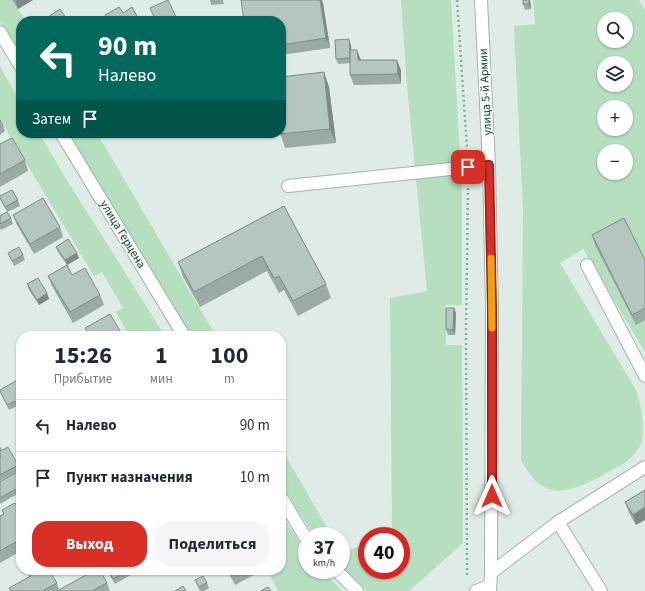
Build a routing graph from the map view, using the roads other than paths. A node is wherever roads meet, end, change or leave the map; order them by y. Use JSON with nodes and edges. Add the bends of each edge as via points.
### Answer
{"nodes":[{"id":1,"x":481,"y":0,"type":"edge"},
{"id":2,"x":0,"y":32,"type":"edge"},
{"id":3,"x":16,"y":59,"type":"edge"},
{"id":4,"x":64,"y":138,"type":"edge"},
{"id":5,"x":489,"y":165,"type":"junction"},
{"id":6,"x":288,"y":186,"type":"dead end"},
{"id":7,"x":588,"y":265,"type":"dead end"},
{"id":8,"x":181,"y":331,"type":"edge"},
{"id":9,"x":645,"y":376,"type":"edge"},
{"id":10,"x":645,"y":467,"type":"edge"},
{"id":11,"x":286,"y":505,"type":"edge"},
{"id":12,"x":558,"y":522,"type":"junction"},
{"id":13,"x":299,"y":527,"type":"edge"},
{"id":14,"x":491,"y":573,"type":"junction"},
{"id":15,"x":345,"y":579,"type":"edge"},
{"id":16,"x":490,"y":588,"type":"edge"},
{"id":17,"x":357,"y":591,"type":"edge"},
{"id":18,"x":476,"y":591,"type":"edge"},
{"id":19,"x":601,"y":591,"type":"edge"}],
"edges":[{"from":1,"to":5,"type":"street","name":"улица 5-й Армии"},
{"from":2,"to":3,"type":"street"},
{"from":4,"to":8,"type":"street","name":"улица Герцена"},
{"from":5,"to":6,"type":"street"},
{"from":5,"to":14,"type":"street","name":"улица 5-й Армии","via":[[492,309]]},
{"from":7,"to":9,"type":"street"},
{"from":10,"to":12,"type":"street"},
{"from":11,"to":13,"type":"street"},
{"from":12,"to":14,"type":"street"},
{"from":12,"to":19,"type":"street"},
{"from":14,"to":16,"type":"street","name":"улица 5-й Армии"},
{"from":15,"to":17,"type":"street"},
{"from":16,"to":18,"type":"street"}]}
